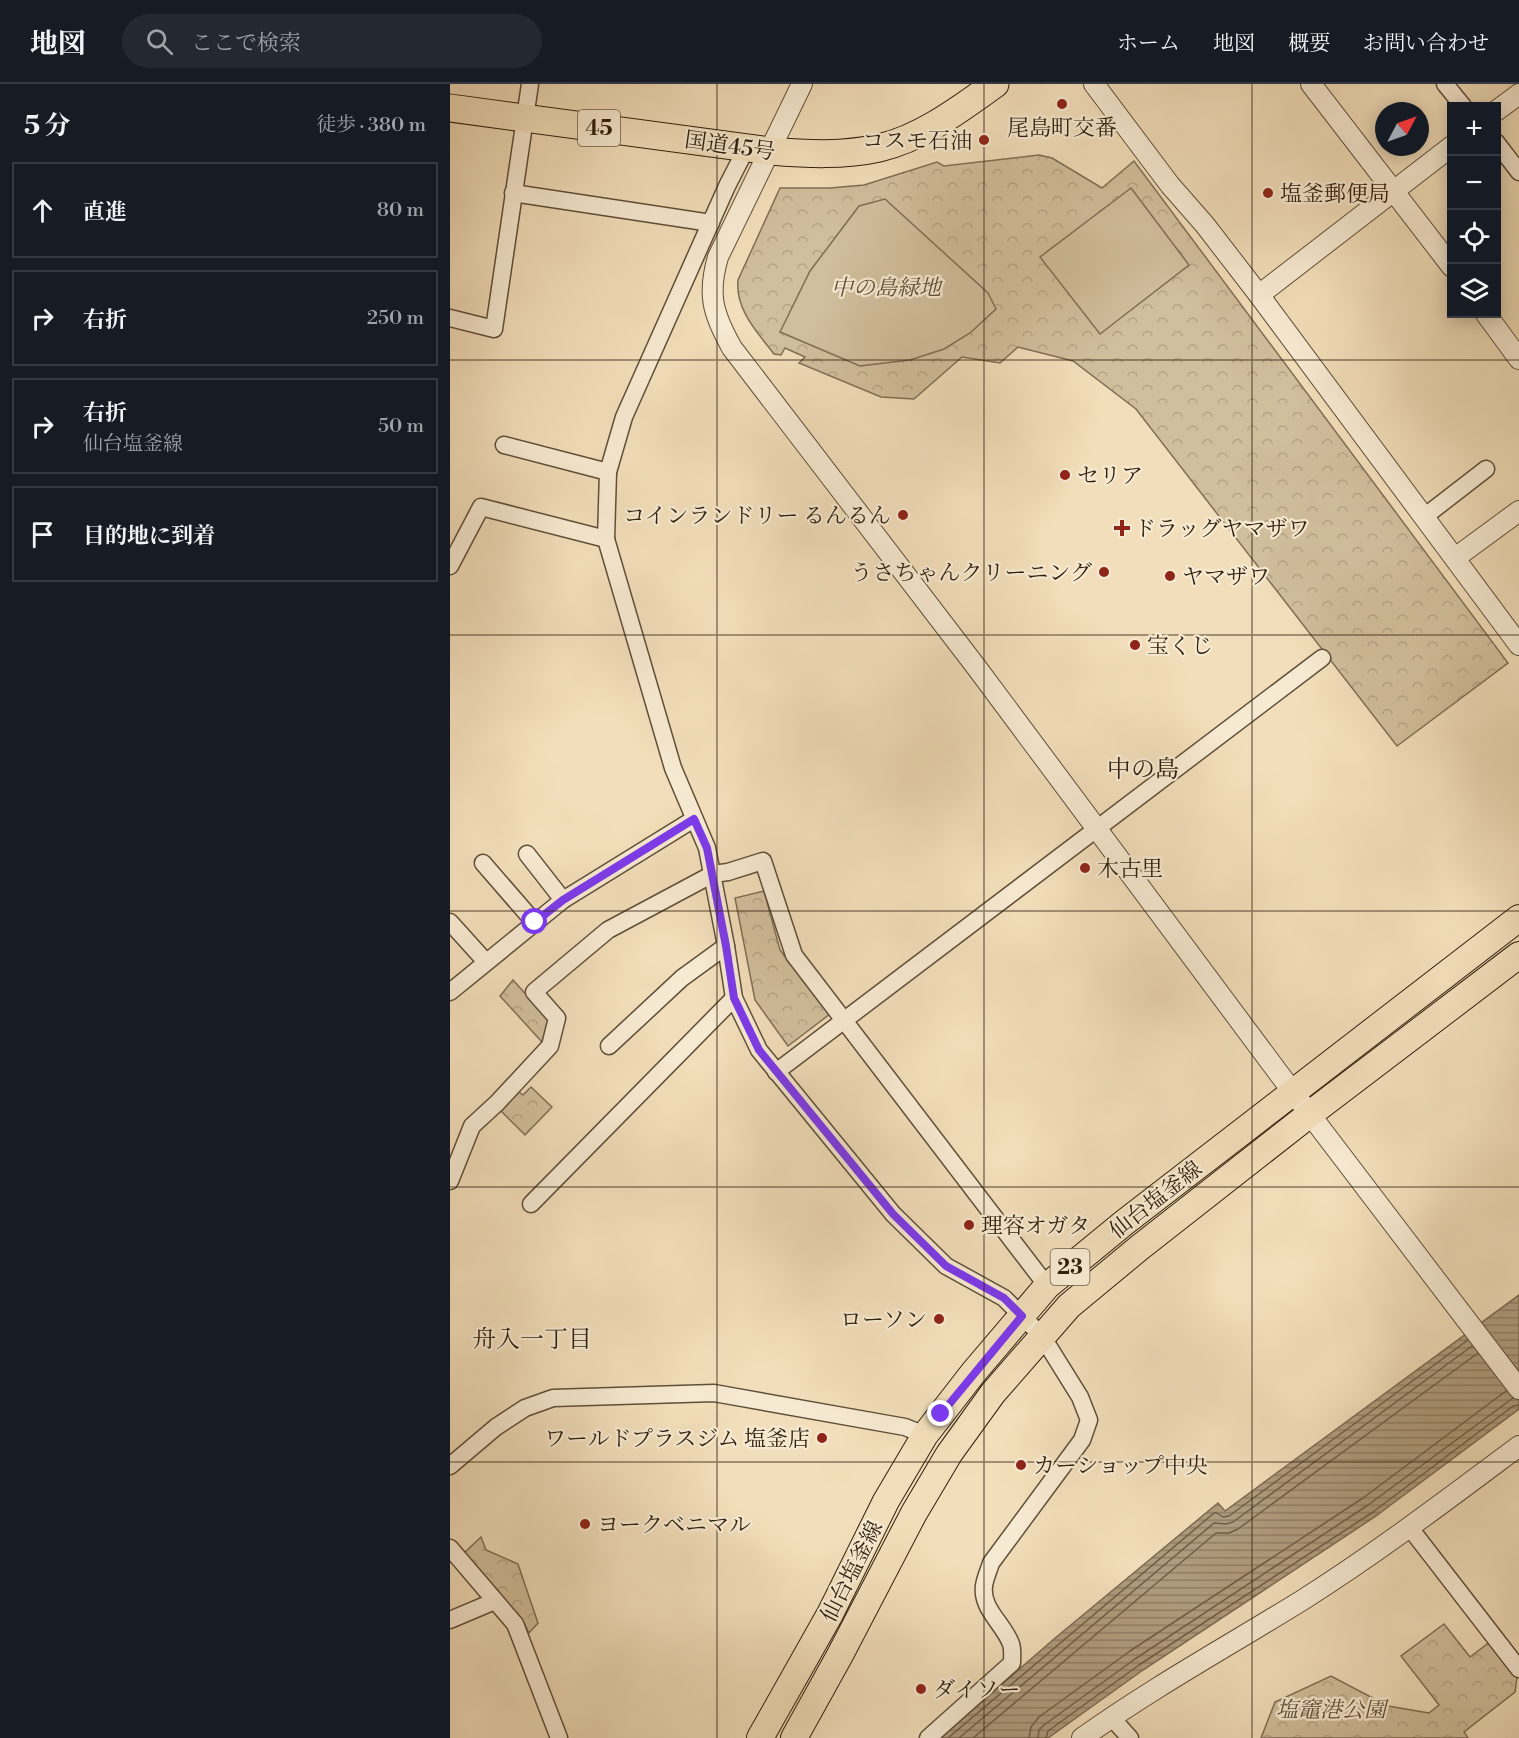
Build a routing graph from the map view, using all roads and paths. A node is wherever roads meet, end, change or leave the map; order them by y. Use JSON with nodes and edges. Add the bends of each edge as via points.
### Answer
{"nodes":[{"id":1,"x":530,"y":84,"type":"edge"},
{"id":2,"x":802,"y":84,"type":"edge"},
{"id":3,"x":995,"y":84,"type":"edge"},
{"id":4,"x":1094,"y":84,"type":"edge"},
{"id":5,"x":1311,"y":84,"type":"edge"},
{"id":6,"x":1445,"y":84,"type":"edge"},
{"id":7,"x":1519,"y":94,"type":"edge"},
{"id":8,"x":1460,"y":102,"type":"edge"},
{"id":9,"x":450,"y":108,"type":"edge"},
{"id":10,"x":1501,"y":108,"type":"edge"},
{"id":11,"x":525,"y":118,"type":"junction"},
{"id":12,"x":1501,"y":147,"type":"edge"},
{"id":13,"x":759,"y":149,"type":"junction"},
{"id":14,"x":1447,"y":150,"type":"edge"},
{"id":15,"x":1519,"y":172,"type":"edge"},
{"id":16,"x":1394,"y":190,"type":"junction"},
{"id":17,"x":513,"y":193,"type":"junction"},
{"id":18,"x":711,"y":223,"type":"junction"},
{"id":19,"x":1450,"y":264,"type":"edge"},
{"id":20,"x":1259,"y":296,"type":"junction"},
{"id":21,"x":450,"y":318,"type":"edge"},
{"id":22,"x":1489,"y":318,"type":"edge"},
{"id":23,"x":1519,"y":359,"type":"edge"},
{"id":24,"x":504,"y":445,"type":"dead end"},
{"id":25,"x":1486,"y":469,"type":"dead end"},
{"id":26,"x":608,"y":472,"type":"junction"},
{"id":27,"x":1519,"y":511,"type":"edge"},
{"id":28,"x":1424,"y":517,"type":"junction"},
{"id":29,"x":606,"y":539,"type":"junction"},
{"id":30,"x":1455,"y":558,"type":"junction"},
{"id":31,"x":450,"y":566,"type":"edge"},
{"id":32,"x":1519,"y":645,"type":"edge"},
{"id":33,"x":1322,"y":658,"type":"dead end"},
{"id":34,"x":694,"y":819,"type":"junction"},
{"id":35,"x":1097,"y":829,"type":"junction"},
{"id":36,"x":527,"y":854,"type":"dead end"},
{"id":37,"x":483,"y":863,"type":"dead end"},
{"id":38,"x":713,"y":874,"type":"junction"},
{"id":39,"x":563,"y":900,"type":"junction"},
{"id":40,"x":1519,"y":918,"type":"edge"},
{"id":41,"x":450,"y":922,"type":"edge"},
{"id":42,"x":535,"y":922,"type":"junction"},
{"id":43,"x":726,"y":946,"type":"junction"},
{"id":44,"x":1519,"y":955,"type":"edge"},
{"id":45,"x":486,"y":962,"type":"junction"},
{"id":46,"x":451,"y":990,"type":"edge"},
{"id":47,"x":734,"y":998,"type":"junction"},
{"id":48,"x":845,"y":1021,"type":"junction"},
{"id":49,"x":609,"y":1046,"type":"dead end"},
{"id":50,"x":776,"y":1072,"type":"junction"},
{"id":51,"x":1294,"y":1093,"type":"junction"},
{"id":52,"x":1310,"y":1114,"type":"junction"},
{"id":53,"x":450,"y":1181,"type":"edge"},
{"id":54,"x":531,"y":1204,"type":"dead end"},
{"id":55,"x":1047,"y":1286,"type":"junction"},
{"id":56,"x":1022,"y":1316,"type":"junction"},
{"id":57,"x":1042,"y":1336,"type":"junction"},
{"id":58,"x":1519,"y":1389,"type":"edge"},
{"id":59,"x":925,"y":1435,"type":"junction"},
{"id":60,"x":1519,"y":1446,"type":"edge"},
{"id":61,"x":450,"y":1466,"type":"edge"},
{"id":62,"x":1410,"y":1528,"type":"junction"},
{"id":63,"x":450,"y":1548,"type":"edge"},
{"id":64,"x":495,"y":1601,"type":"junction"},
{"id":65,"x":450,"y":1620,"type":"edge"},
{"id":66,"x":1519,"y":1669,"type":"edge"},
{"id":67,"x":1111,"y":1717,"type":"junction"},
{"id":68,"x":559,"y":1738,"type":"edge"},
{"id":69,"x":760,"y":1738,"type":"edge"},
{"id":70,"x":794,"y":1738,"type":"edge"},
{"id":71,"x":928,"y":1738,"type":"edge"},
{"id":72,"x":1082,"y":1738,"type":"edge"},
{"id":73,"x":1130,"y":1738,"type":"edge"}],
"edges":[{"from":1,"to":11,"type":"street"},
{"from":2,"to":13,"type":"street"},
{"from":3,"to":13,"type":"highway","name":"国道45号","number":"45","via":[[918,134],[881,148],[836,154]]},
{"from":4,"to":20,"type":"street"},
{"from":5,"to":16,"type":"street"},
{"from":6,"to":8,"type":"street"},
{"from":7,"to":10,"type":"street"},
{"from":9,"to":11,"type":"highway","name":"国道45号","number":"45"},
{"from":11,"to":13,"type":"highway","name":"国道45号","number":"45"},
{"from":11,"to":17,"type":"street"},
{"from":12,"to":15,"type":"street"},
{"from":13,"to":18,"type":"street"},
{"from":13,"to":35,"type":"street","via":[[712,277],[715,315],[722,330]]},
{"from":14,"to":16,"type":"street"},
{"from":16,"to":19,"type":"street"},
{"from":16,"to":20,"type":"street"},
{"from":17,"to":18,"type":"street"},
{"from":17,"to":21,"type":"street","via":[[494,329]]},
{"from":18,"to":26,"type":"street","via":[[624,417]]},
{"from":20,"to":28,"type":"street"},
{"from":22,"to":23,"type":"street"},
{"from":24,"to":26,"type":"street"},
{"from":25,"to":28,"type":"street"},
{"from":26,"to":29,"type":"street"},
{"from":27,"to":30,"type":"street"},
{"from":28,"to":30,"type":"street"},
{"from":29,"to":31,"type":"street","via":[[481,507]]},
{"from":29,"to":34,"type":"street","via":[[673,768]]},
{"from":30,"to":32,"type":"street"},
{"from":33,"to":35,"type":"street"},
{"from":34,"to":38,"type":"street"},
{"from":34,"to":39,"type":"street"},
{"from":35,"to":48,"type":"street"},
{"from":35,"to":51,"type":"street"},
{"from":36,"to":39,"type":"street"},
{"from":37,"to":42,"type":"street"},
{"from":38,"to":43,"type":"street"},
{"from":38,"to":48,"type":"street","via":[[763,861],[794,955]]},
{"from":38,"to":53,"type":"street","via":[[608,930],[534,992],[557,1018],[550,1046],[472,1126]]},
{"from":39,"to":42,"type":"street"},
{"from":40,"to":51,"type":"main road","name":"仙台塩釜線","number":"23"},
{"from":41,"to":45,"type":"street"},
{"from":42,"to":45,"type":"street"},
{"from":43,"to":47,"type":"street"},
{"from":43,"to":49,"type":"street","via":[[682,978]]},
{"from":44,"to":52,"type":"main road","name":"仙台塩釜線","number":"23"},
{"from":45,"to":46,"type":"street"},
{"from":47,"to":50,"type":"street","via":[[759,1050]]},
{"from":47,"to":54,"type":"street"},
{"from":48,"to":50,"type":"street"},
{"from":48,"to":55,"type":"street"},
{"from":50,"to":56,"type":"street","via":[[902,1222],[946,1266],[1004,1298]]},
{"from":51,"to":52,"type":"street"},
{"from":51,"to":55,"type":"main road","name":"仙台塩釜線","number":"23"},
{"from":52,"to":57,"type":"main road","name":"仙台塩釜線","number":"23","via":[[1077,1298]]},
{"from":52,"to":58,"type":"street"},
{"from":55,"to":56,"type":"main road","name":"仙台塩釜線","number":"23"},
{"from":56,"to":57,"type":"street"},
{"from":56,"to":59,"type":"main road","name":"仙台塩釜線","number":"23"},
{"from":57,"to":70,"type":"main road","name":"仙台塩釜線","number":"23","via":[[993,1393],[950,1454],[914,1513]]},
{"from":57,"to":71,"type":"street","via":[[1080,1397],[1089,1420],[1082,1440],[991,1563],[984,1585],[985,1599],[1012,1647],[1012,1663]]},
{"from":59,"to":61,"type":"street","via":[[905,1427],[714,1393],[553,1398],[525,1408],[496,1427]]},
{"from":59,"to":69,"type":"main road","name":"仙台塩釜線","number":"23"},
{"from":60,"to":62,"type":"street"},
{"from":62,"to":66,"type":"street"},
{"from":62,"to":67,"type":"street","via":[[1303,1600]]},
{"from":63,"to":64,"type":"street"},
{"from":64,"to":65,"type":"street"},
{"from":64,"to":68,"type":"street","via":[[515,1624]]},
{"from":67,"to":72,"type":"street"},
{"from":67,"to":73,"type":"street"}]}
